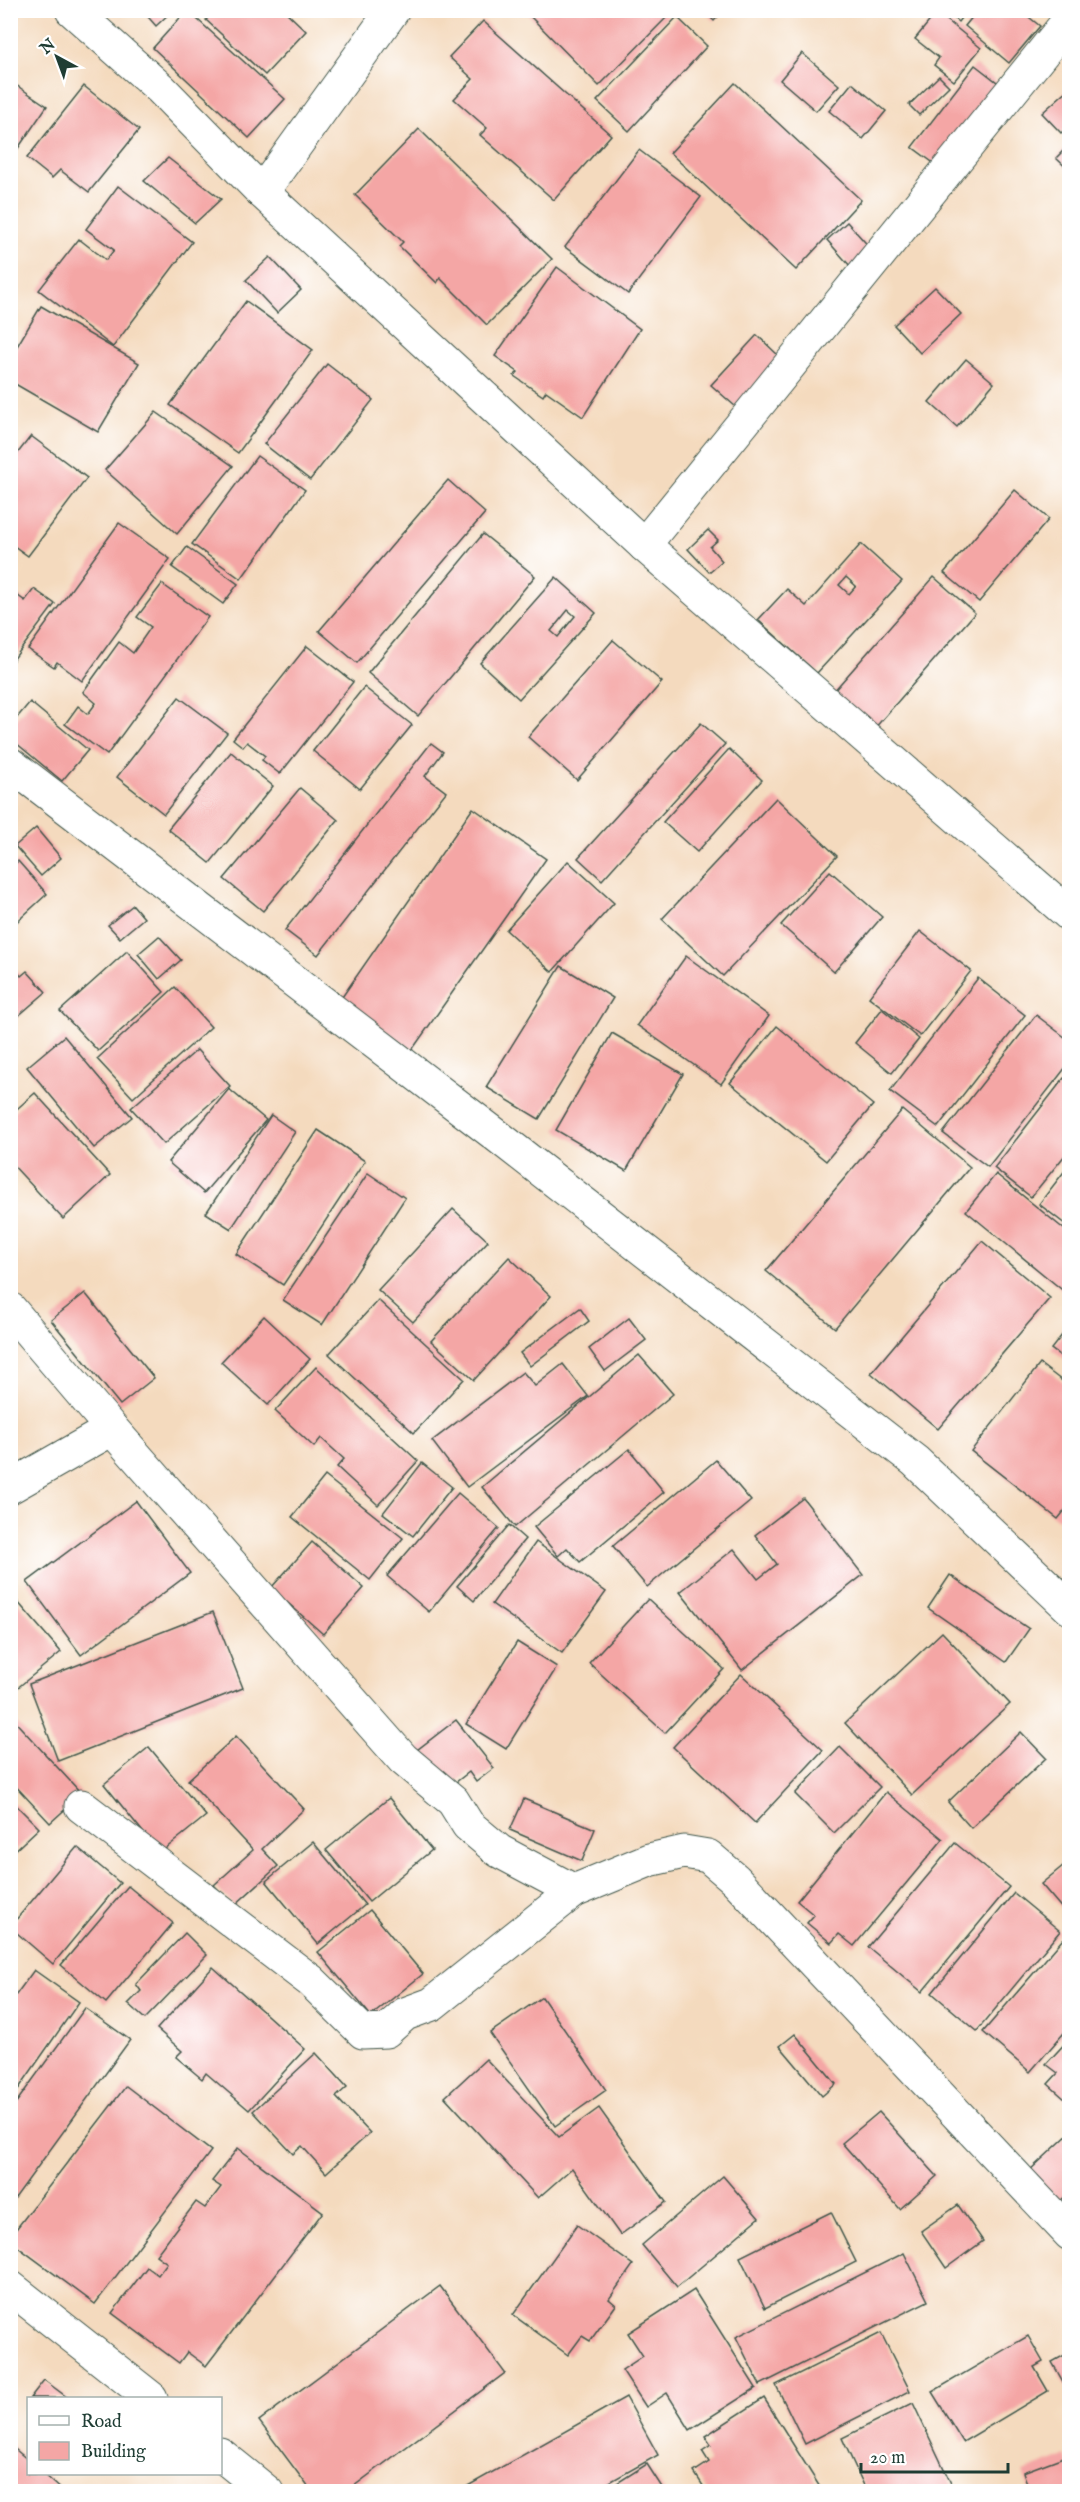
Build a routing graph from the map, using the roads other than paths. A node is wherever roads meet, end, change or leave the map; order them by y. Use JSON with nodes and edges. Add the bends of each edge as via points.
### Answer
{"nodes":[{"id":1,"x":72,"y":10,"type":"edge"},
{"id":2,"x":393,"y":10,"type":"edge"},
{"id":3,"x":1070,"y":19,"type":"edge"},
{"id":4,"x":262,"y":192,"type":"junction"},
{"id":5,"x":644,"y":545,"type":"junction"},
{"id":6,"x":10,"y":764,"type":"edge"},
{"id":7,"x":1070,"y":915,"type":"edge"},
{"id":8,"x":10,"y":1309,"type":"edge"},
{"id":9,"x":112,"y":1429,"type":"junction"},
{"id":10,"x":10,"y":1487,"type":"edge"},
{"id":11,"x":1070,"y":1608,"type":"edge"},
{"id":12,"x":81,"y":1806,"type":"dead end"},
{"id":13,"x":574,"y":1891,"type":"junction"},
{"id":14,"x":1070,"y":2234,"type":"edge"},
{"id":15,"x":10,"y":2287,"type":"edge"},
{"id":16,"x":150,"y":2397,"type":"edge"},
{"id":17,"x":222,"y":2456,"type":"edge"},
{"id":18,"x":267,"y":2492,"type":"edge"}],
"edges":[{"from":1,"to":4,"type":"street","via":[[161,89]]},
{"from":2,"to":4,"type":"street"},
{"from":3,"to":5,"type":"street"},
{"from":4,"to":5,"type":"street"},
{"from":5,"to":7,"type":"street"},
{"from":6,"to":11,"type":"street","via":[[915,1461]]},
{"from":8,"to":9,"type":"street"},
{"from":9,"to":10,"type":"street"},
{"from":9,"to":13,"type":"street","via":[[403,1759],[453,1801],[468,1825],[499,1851]]},
{"from":12,"to":13,"type":"street","via":[[311,1981],[363,2032],[386,2031],[405,2014],[432,2004]]},
{"from":13,"to":14,"type":"street","via":[[649,1860],[684,1852],[708,1856],[743,1888]]},
{"from":15,"to":16,"type":"street"},
{"from":17,"to":18,"type":"street"}]}
